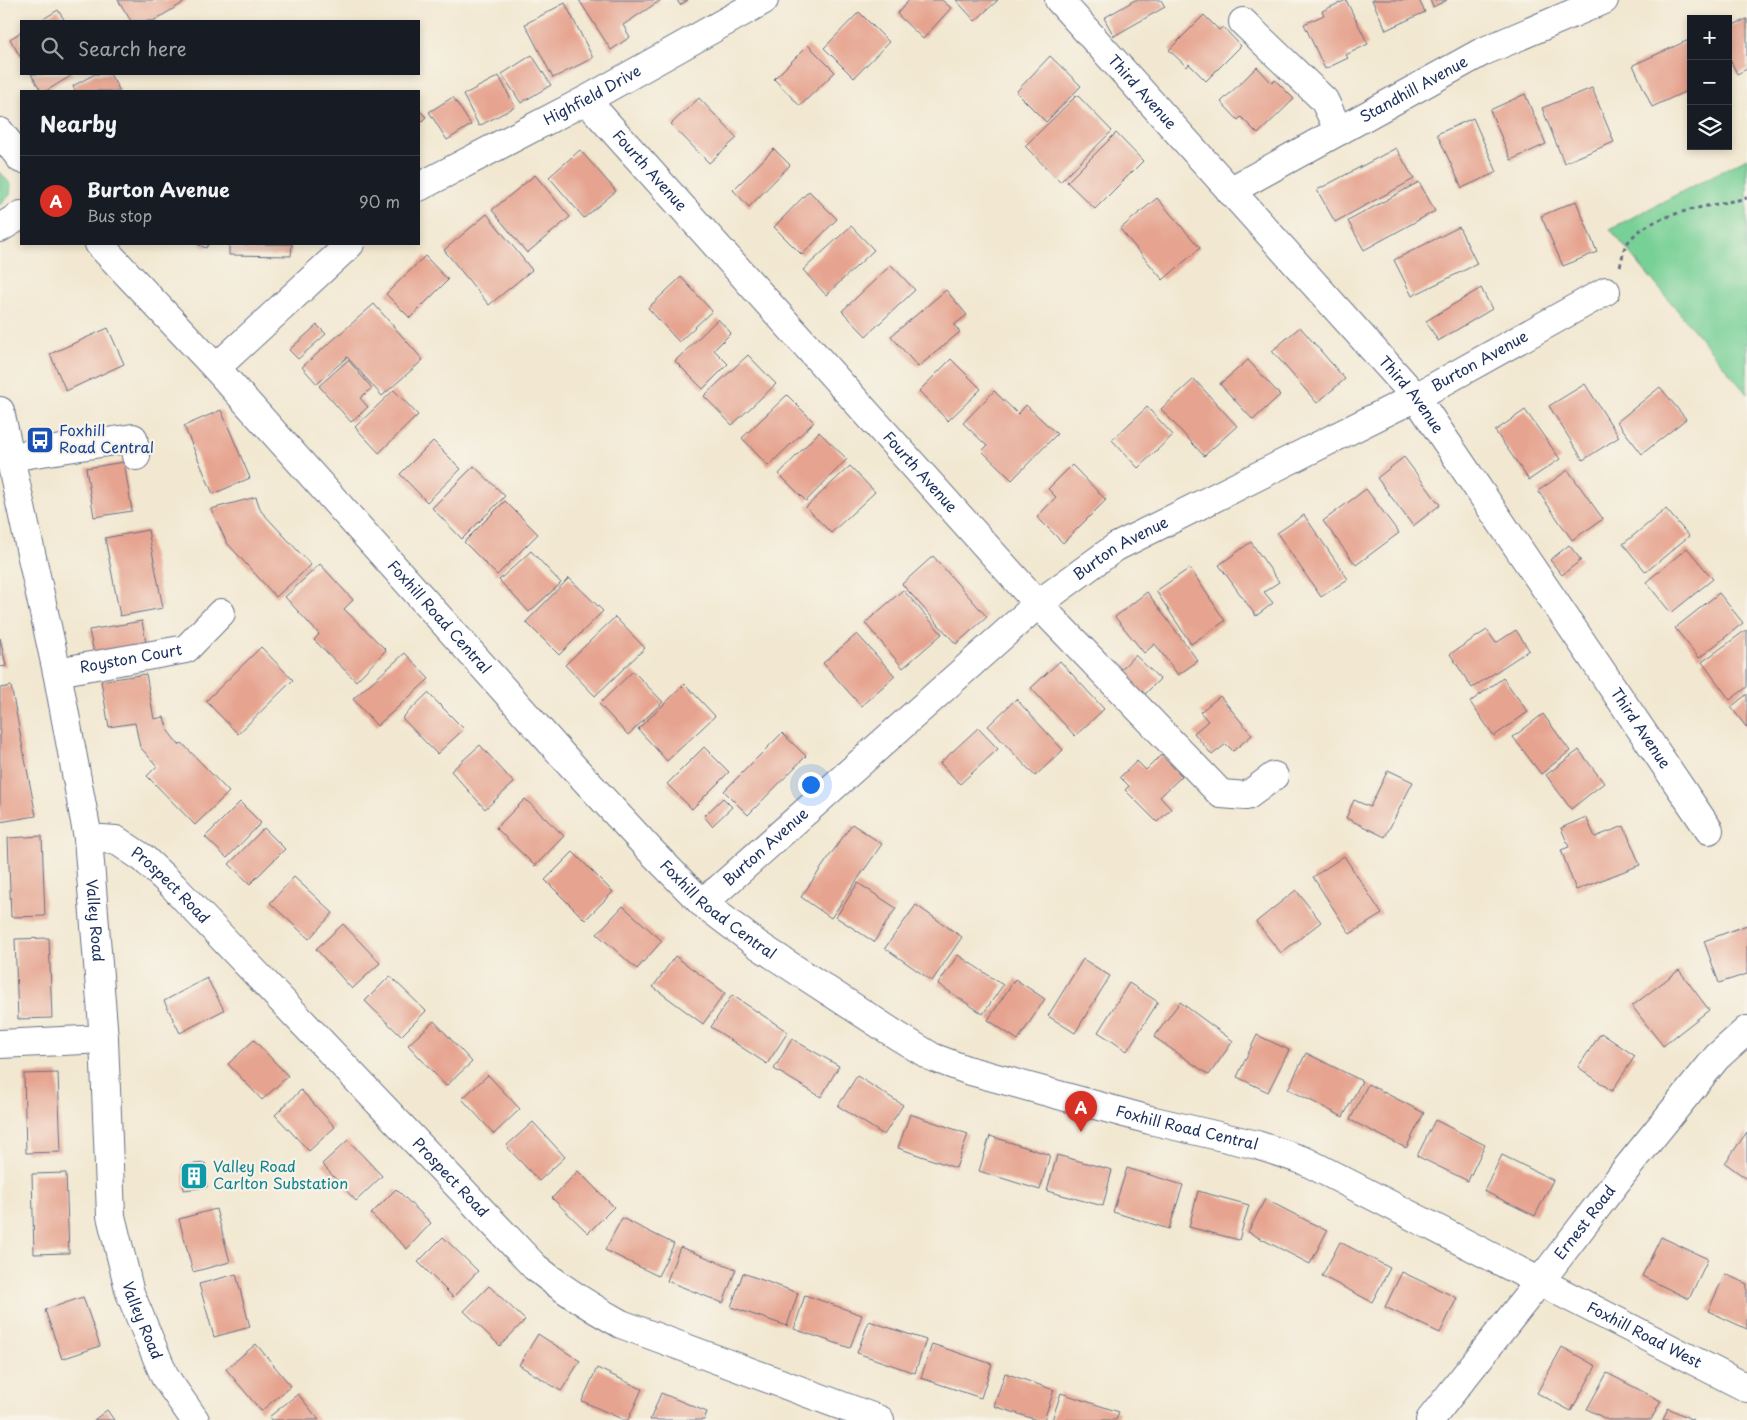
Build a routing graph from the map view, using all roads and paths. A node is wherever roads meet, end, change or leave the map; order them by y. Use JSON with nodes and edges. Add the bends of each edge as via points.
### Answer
{"nodes":[{"id":1,"x":764,"y":0,"type":"edge"},
{"id":2,"x":1060,"y":0,"type":"edge"},
{"id":3,"x":1604,"y":0,"type":"edge"},
{"id":4,"x":1243,"y":22,"type":"dead end"},
{"id":5,"x":586,"y":100,"type":"junction"},
{"id":6,"x":1339,"y":131,"type":"junction"},
{"id":7,"x":0,"y":132,"type":"edge"},
{"id":8,"x":20,"y":158,"type":"edge"},
{"id":9,"x":420,"y":186,"type":"edge"},
{"id":10,"x":1230,"y":191,"type":"junction"},
{"id":11,"x":1747,"y":198,"type":"edge"},
{"id":12,"x":20,"y":216,"type":"edge"},
{"id":13,"x":0,"y":228,"type":"edge"},
{"id":14,"x":100,"y":245,"type":"edge"},
{"id":15,"x":349,"y":245,"type":"edge"},
{"id":16,"x":1620,"y":266,"type":"dead end"},
{"id":17,"x":1606,"y":291,"type":"dead end"},
{"id":18,"x":216,"y":368,"type":"junction"},
{"id":19,"x":1416,"y":397,"type":"junction"},
{"id":20,"x":0,"y":411,"type":"edge"},
{"id":21,"x":136,"y":456,"type":"dead end"},
{"id":22,"x":10,"y":457,"type":"junction"},
{"id":23,"x":1038,"y":604,"type":"junction"},
{"id":24,"x":221,"y":613,"type":"dead end"},
{"id":25,"x":57,"y":672,"type":"junction"},
{"id":26,"x":1274,"y":776,"type":"dead end"},
{"id":27,"x":1709,"y":830,"type":"dead end"},
{"id":28,"x":88,"y":838,"type":"junction"},
{"id":29,"x":702,"y":902,"type":"junction"},
{"id":30,"x":1747,"y":1030,"type":"edge"},
{"id":31,"x":104,"y":1039,"type":"junction"},
{"id":32,"x":0,"y":1044,"type":"edge"},
{"id":33,"x":1540,"y":1281,"type":"junction"},
{"id":34,"x":1747,"y":1388,"type":"edge"},
{"id":35,"x":195,"y":1420,"type":"edge"},
{"id":36,"x":880,"y":1420,"type":"edge"},
{"id":37,"x":1430,"y":1420,"type":"edge"}],
"edges":[{"from":1,"to":5,"type":"street","name":"Highfield Drive"},
{"from":2,"to":10,"type":"street","name":"Third Avenue"},
{"from":3,"to":6,"type":"street","name":"Standhill Avenue","via":[[1482,52]]},
{"from":4,"to":6,"type":"street","via":[[1324,100]]},
{"from":5,"to":9,"type":"street","name":"Highfield Drive"},
{"from":5,"to":23,"type":"street","name":"Fourth Avenue"},
{"from":6,"to":10,"type":"street","name":"Standhill Avenue"},
{"from":7,"to":8,"type":"street"},
{"from":10,"to":19,"type":"street","name":"Third Avenue"},
{"from":11,"to":16,"type":"path","via":[[1662,218],[1637,232],[1625,247]]},
{"from":12,"to":13,"type":"street"},
{"from":14,"to":18,"type":"street","name":"Foxhill Road Central"},
{"from":15,"to":18,"type":"street"},
{"from":17,"to":19,"type":"street","name":"Burton Avenue"},
{"from":18,"to":29,"type":"street","name":"Foxhill Road Central","via":[[564,757]]},
{"from":19,"to":23,"type":"street","name":"Burton Avenue","via":[[1116,548]]},
{"from":19,"to":27,"type":"street","name":"Third Avenue"},
{"from":20,"to":22,"type":"street","name":"Valley Road"},
{"from":21,"to":22,"type":"street","via":[[133,438]]},
{"from":22,"to":25,"type":"street","name":"Valley Road"},
{"from":23,"to":26,"type":"street","name":"Fourth Avenue","via":[[1221,794],[1247,796]]},
{"from":23,"to":29,"type":"street","name":"Burton Avenue"},
{"from":24,"to":25,"type":"street","name":"Royston Court","via":[[186,649]]},
{"from":25,"to":28,"type":"street","name":"Valley Road"},
{"from":28,"to":31,"type":"street","name":"Valley Road"},
{"from":28,"to":36,"type":"street","name":"Prospect Road","via":[[116,840],[143,858],[173,886],[535,1267],[559,1286],[621,1324]]},
{"from":29,"to":33,"type":"street","name":"Foxhill Road Central","via":[[758,945],[932,1057],[968,1070],[1150,1120],[1257,1145],[1305,1161]]},
{"from":30,"to":33,"type":"street","name":"Ernest Road","via":[[1718,1057]]},
{"from":31,"to":32,"type":"street"},
{"from":31,"to":35,"type":"street","name":"Valley Road","via":[[111,1216],[133,1301],[165,1376]]},
{"from":33,"to":34,"type":"street","name":"Foxhill Road West"},
{"from":33,"to":37,"type":"street","name":"Ernest Road"}]}
